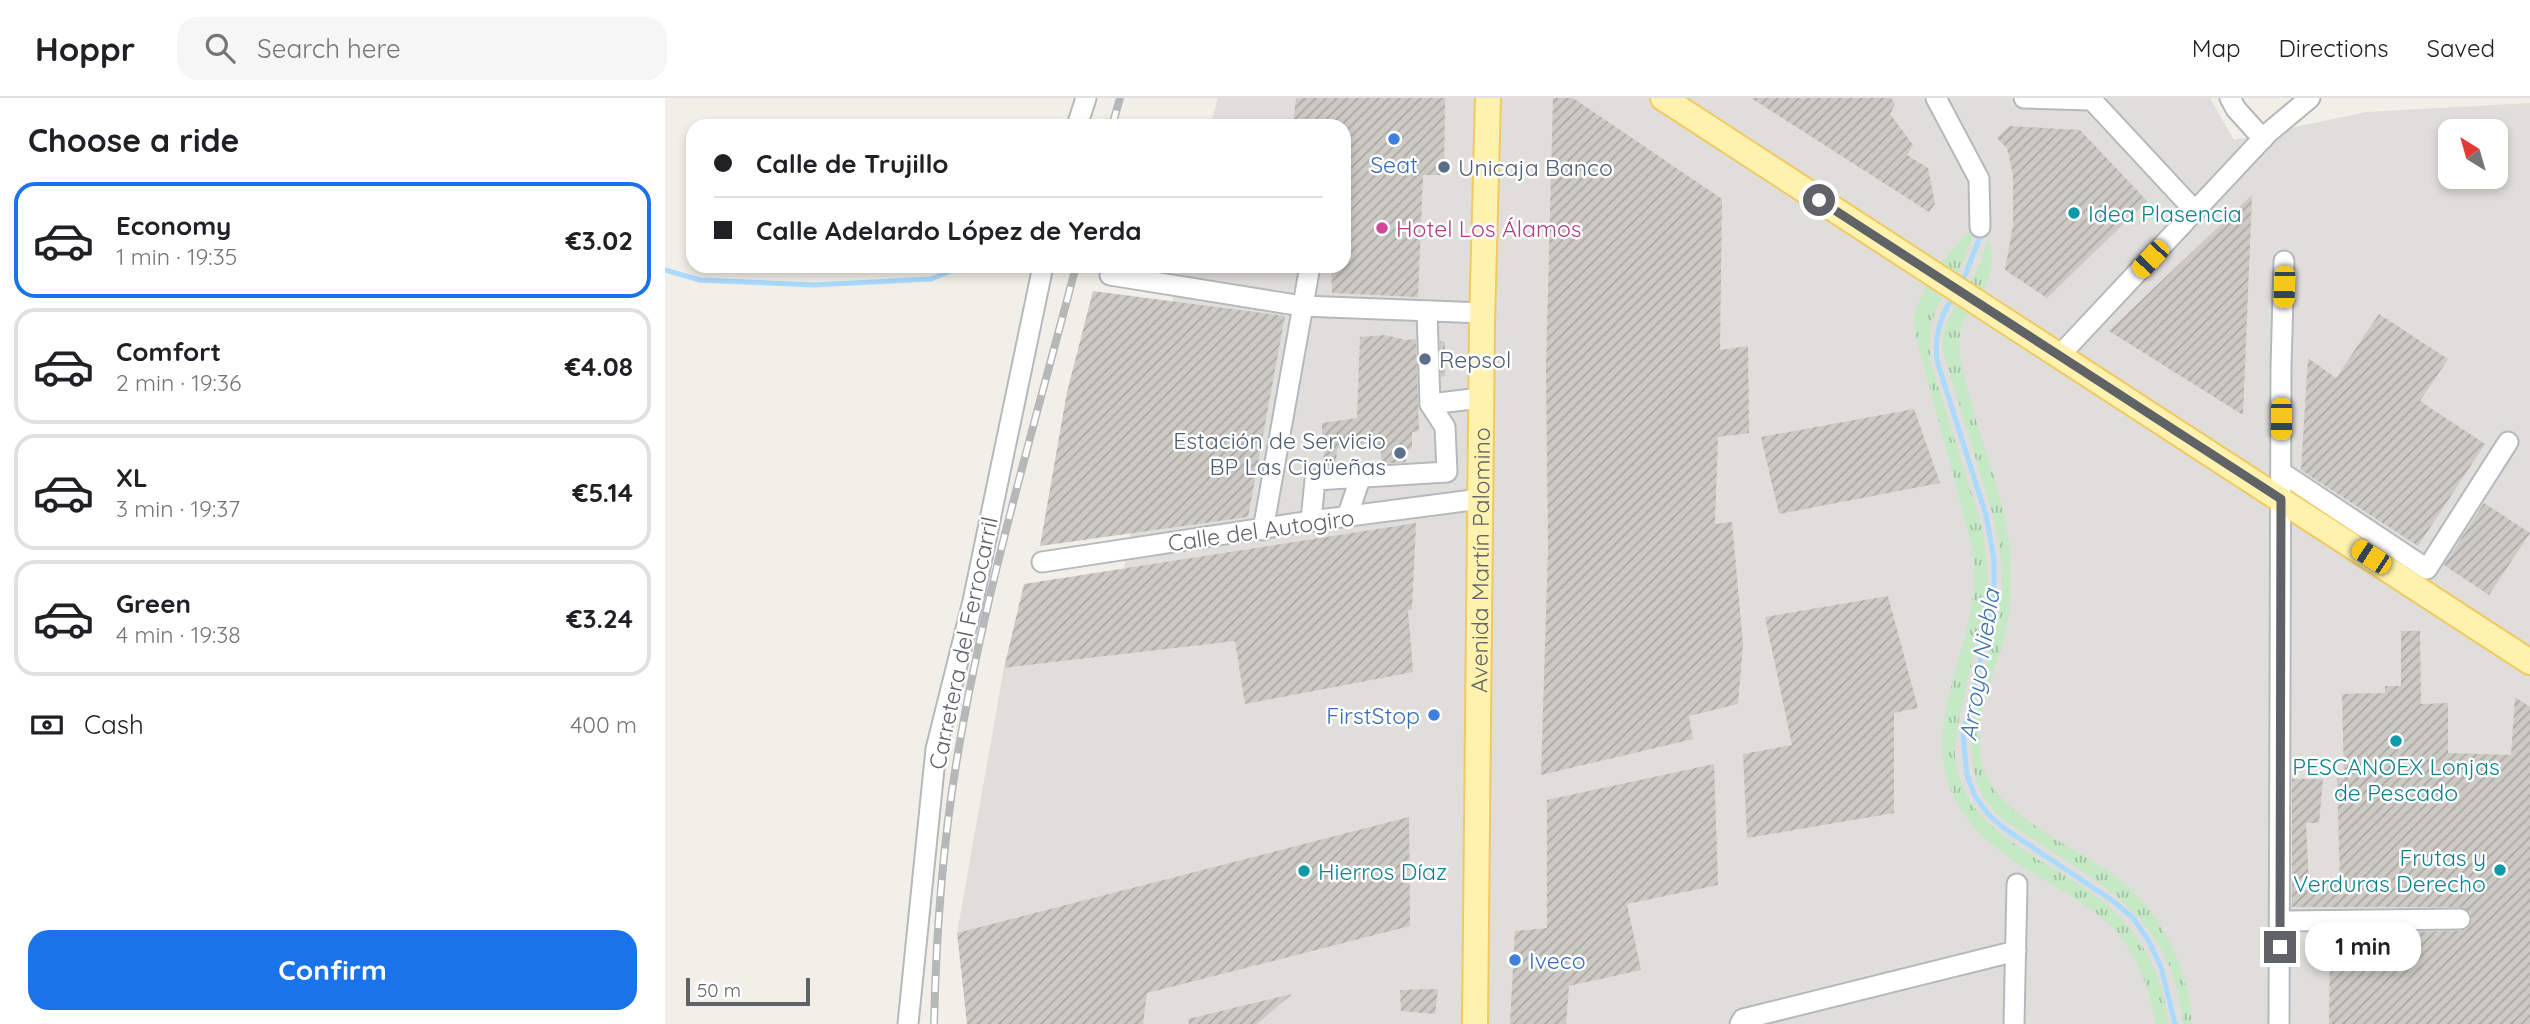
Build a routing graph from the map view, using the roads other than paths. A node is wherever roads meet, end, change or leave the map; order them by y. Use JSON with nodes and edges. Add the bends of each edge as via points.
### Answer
{"nodes":[{"id":1,"x":1086,"y":98,"type":"edge"},
{"id":2,"x":1488,"y":98,"type":"edge"},
{"id":3,"x":1663,"y":98,"type":"edge"},
{"id":4,"x":1936,"y":98,"type":"edge"},
{"id":5,"x":2024,"y":98,"type":"edge"},
{"id":6,"x":2230,"y":98,"type":"edge"},
{"id":7,"x":2310,"y":98,"type":"edge"},
{"id":8,"x":2090,"y":99,"type":"edge"},
{"id":9,"x":1079,"y":119,"type":"edge"},
{"id":10,"x":2263,"y":139,"type":"junction"},
{"id":11,"x":2195,"y":211,"type":"junction"},
{"id":12,"x":1980,"y":227,"type":"dead end"},
{"id":13,"x":2284,"y":261,"type":"dead end"},
{"id":14,"x":1042,"y":273,"type":"edge"},
{"id":15,"x":1309,"y":273,"type":"edge"},
{"id":16,"x":1109,"y":275,"type":"dead end"},
{"id":17,"x":1302,"y":306,"type":"junction"},
{"id":18,"x":1427,"y":311,"type":"junction"},
{"id":19,"x":1483,"y":313,"type":"junction"},
{"id":20,"x":2059,"y":356,"type":"junction"},
{"id":21,"x":1481,"y":398,"type":"junction"},
{"id":22,"x":1430,"y":404,"type":"junction"},
{"id":23,"x":2508,"y":442,"type":"dead end"},
{"id":24,"x":1447,"y":472,"type":"junction"},
{"id":25,"x":2281,"y":472,"type":"junction"},
{"id":26,"x":1360,"y":479,"type":"junction"},
{"id":27,"x":1480,"y":499,"type":"junction"},
{"id":28,"x":2281,"y":499,"type":"junction"},
{"id":29,"x":1449,"y":503,"type":"junction"},
{"id":30,"x":1347,"y":517,"type":"junction"},
{"id":31,"x":1311,"y":521,"type":"junction"},
{"id":32,"x":1263,"y":530,"type":"junction"},
{"id":33,"x":1042,"y":562,"type":"dead end"},
{"id":34,"x":2530,"y":662,"type":"edge"},
{"id":35,"x":2017,"y":884,"type":"dead end"},
{"id":36,"x":2459,"y":919,"type":"dead end"},
{"id":37,"x":2280,"y":921,"type":"junction"},
{"id":38,"x":2016,"y":951,"type":"junction"},
{"id":39,"x":908,"y":1024,"type":"edge"},
{"id":40,"x":1475,"y":1024,"type":"edge"},
{"id":41,"x":1740,"y":1024,"type":"edge"},
{"id":42,"x":2014,"y":1024,"type":"edge"},
{"id":43,"x":2279,"y":1024,"type":"edge"}],
"edges":[{"from":1,"to":9,"type":"street"},
{"from":2,"to":19,"type":"main road","name":"Avenida Martín Palomino"},
{"from":3,"to":20,"type":"main road"},
{"from":4,"to":12,"type":"street","via":[[1979,179]]},
{"from":5,"to":8,"type":"street"},
{"from":6,"to":10,"type":"street"},
{"from":7,"to":10,"type":"street"},
{"from":8,"to":11,"type":"street"},
{"from":10,"to":11,"type":"street"},
{"from":11,"to":20,"type":"street"},
{"from":13,"to":25,"type":"street"},
{"from":14,"to":39,"type":"street","name":"Carretera del Ferrocarril","via":[[973,601],[936,749]]},
{"from":15,"to":17,"type":"street"},
{"from":16,"to":17,"type":"street"},
{"from":17,"to":18,"type":"street"},
{"from":17,"to":32,"type":"street"},
{"from":18,"to":19,"type":"street"},
{"from":18,"to":22,"type":"street"},
{"from":19,"to":21,"type":"main road","name":"Avenida Martín Palomino"},
{"from":20,"to":28,"type":"main road"},
{"from":21,"to":22,"type":"street"},
{"from":21,"to":27,"type":"main road","name":"Avenida Martín Palomino"},
{"from":22,"to":24,"type":"street","via":[[1445,427]]},
{"from":23,"to":25,"type":"street","via":[[2427,569]]},
{"from":24,"to":26,"type":"street"},
{"from":24,"to":29,"type":"street"},
{"from":25,"to":28,"type":"street"},
{"from":26,"to":30,"type":"street"},
{"from":26,"to":31,"type":"street","via":[[1315,480]]},
{"from":27,"to":29,"type":"street","name":"Calle del Autogiro"},
{"from":27,"to":40,"type":"main road","name":"Avenida Martín Palomino"},
{"from":28,"to":34,"type":"main road"},
{"from":28,"to":37,"type":"street"},
{"from":29,"to":30,"type":"street","name":"Calle del Autogiro"},
{"from":30,"to":31,"type":"street","name":"Calle del Autogiro"},
{"from":31,"to":32,"type":"street","name":"Calle del Autogiro"},
{"from":32,"to":33,"type":"street","name":"Calle del Autogiro"},
{"from":35,"to":38,"type":"street"},
{"from":36,"to":37,"type":"street"},
{"from":37,"to":43,"type":"street"},
{"from":38,"to":41,"type":"street","via":[[1743,1019]]},
{"from":38,"to":42,"type":"street"}]}
